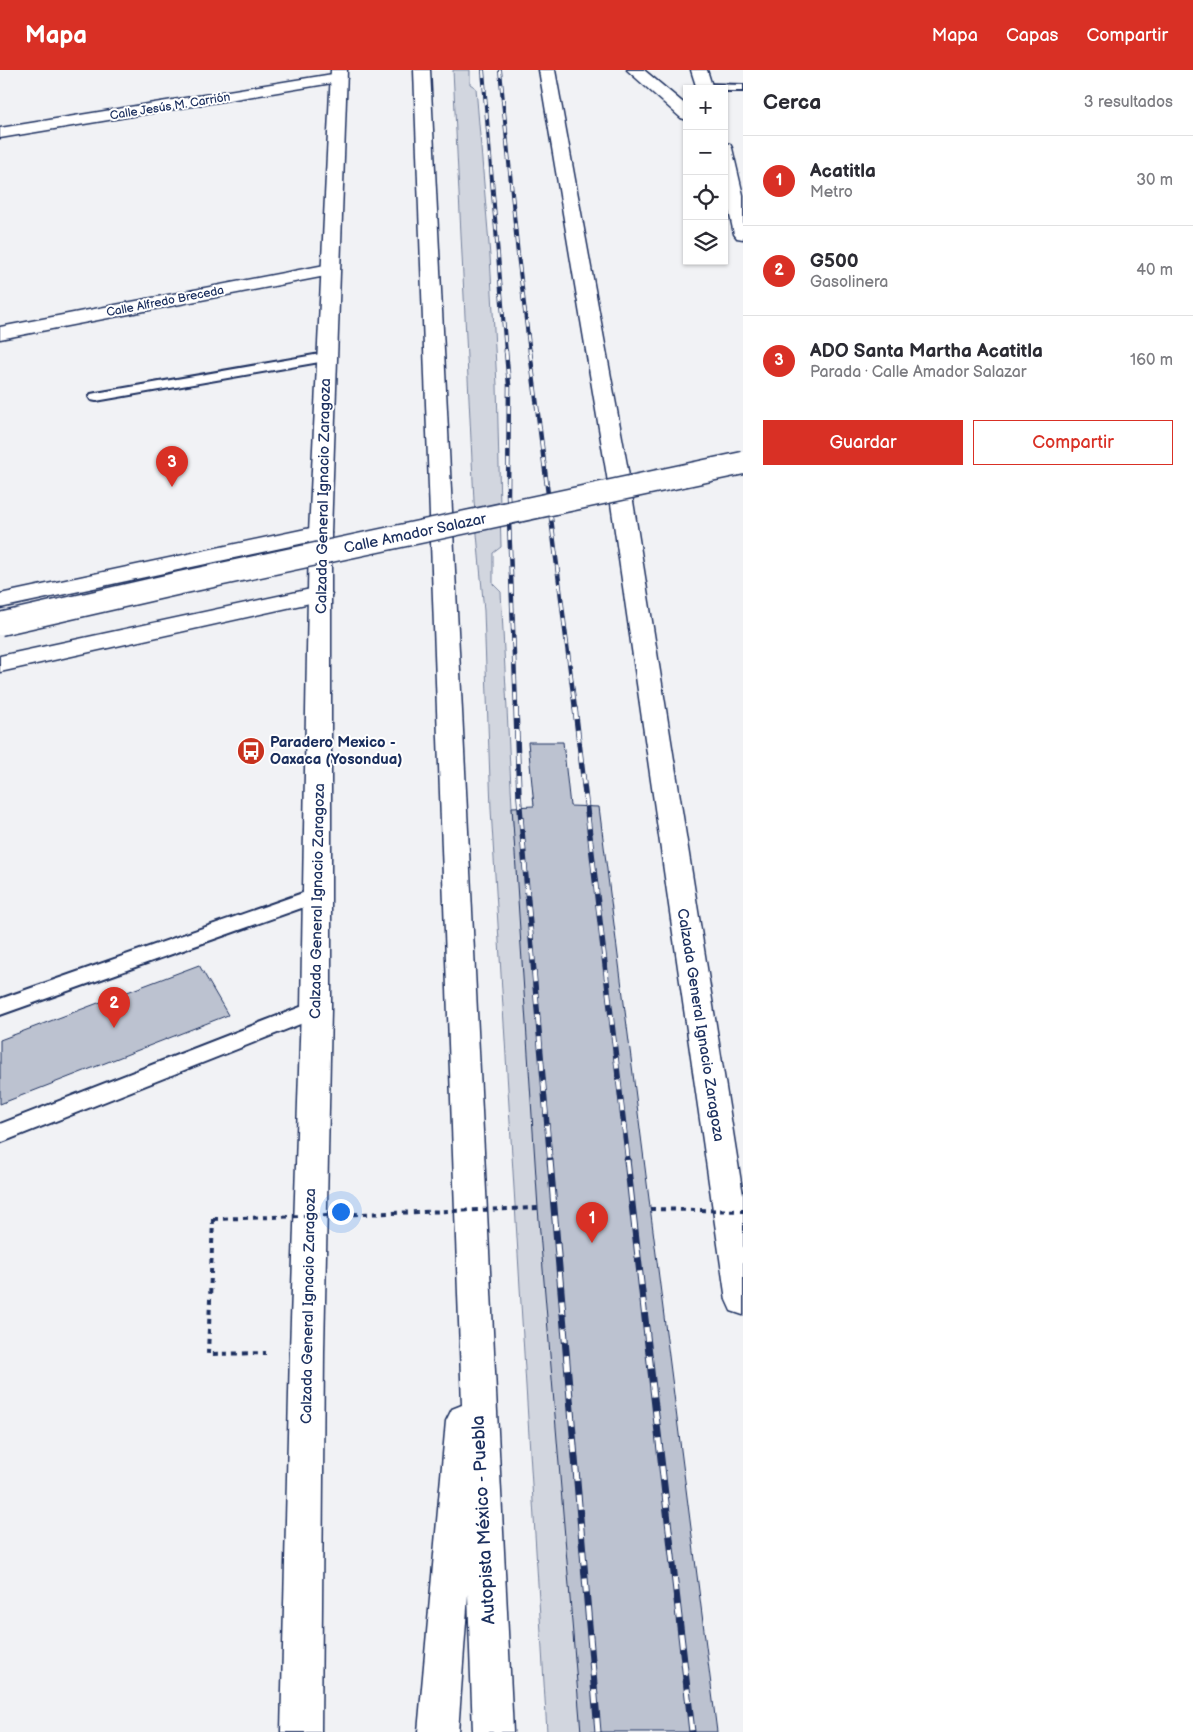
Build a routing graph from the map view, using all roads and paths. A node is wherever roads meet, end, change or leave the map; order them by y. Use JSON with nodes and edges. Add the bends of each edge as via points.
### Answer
{"nodes":[{"id":1,"x":422,"y":70,"type":"edge"},
{"id":2,"x":547,"y":70,"type":"edge"},
{"id":3,"x":635,"y":70,"type":"edge"},
{"id":4,"x":699,"y":70,"type":"edge"},
{"id":5,"x":339,"y":74,"type":"edge"},
{"id":6,"x":704,"y":85,"type":"edge"},
{"id":7,"x":728,"y":88,"type":"edge"},
{"id":8,"x":743,"y":88,"type":"edge"},
{"id":9,"x":683,"y":112,"type":"edge"},
{"id":10,"x":0,"y":133,"type":"edge"},
{"id":11,"x":728,"y":166,"type":"edge"},
{"id":12,"x":743,"y":234,"type":"edge"},
{"id":13,"x":330,"y":270,"type":"junction"},
{"id":14,"x":0,"y":333,"type":"edge"},
{"id":15,"x":326,"y":357,"type":"junction"},
{"id":16,"x":96,"y":397,"type":"dead end"},
{"id":17,"x":743,"y":463,"type":"edge"},
{"id":18,"x":320,"y":533,"type":"junction"},
{"id":19,"x":320,"y":594,"type":"junction"},
{"id":20,"x":0,"y":601,"type":"edge"},
{"id":21,"x":0,"y":624,"type":"edge"},
{"id":22,"x":0,"y":664,"type":"edge"},
{"id":23,"x":317,"y":895,"type":"junction"},
{"id":24,"x":0,"y":1007,"type":"edge"},
{"id":25,"x":316,"y":1009,"type":"junction"},
{"id":26,"x":0,"y":1134,"type":"edge"},
{"id":27,"x":538,"y":1208,"type":"dead end"},
{"id":28,"x":650,"y":1209,"type":"dead end"},
{"id":29,"x":743,"y":1211,"type":"edge"},
{"id":30,"x":743,"y":1300,"type":"edge"},
{"id":31,"x":474,"y":1308,"type":"junction"},
{"id":32,"x":306,"y":1351,"type":"junction"},
{"id":33,"x":302,"y":1732,"type":"edge"},
{"id":34,"x":438,"y":1732,"type":"edge"},
{"id":35,"x":493,"y":1732,"type":"edge"}],
"edges":[{"from":1,"to":31,"type":"main road"},
{"from":2,"to":30,"type":"main road","name":"Calzada General Ignacio Zaragoza","via":[[618,476]]},
{"from":3,"to":9,"type":"main road"},
{"from":4,"to":6,"type":"main road"},
{"from":5,"to":10,"type":"main road","name":"Calle Jesús M. Carrión"},
{"from":5,"to":13,"type":"main road","name":"Calzada General Ignacio Zaragoza"},
{"from":7,"to":8,"type":"lane"},
{"from":11,"to":12,"type":"main road"},
{"from":13,"to":14,"type":"main road","name":"Calle Alfredo Breceda"},
{"from":13,"to":15,"type":"main road","name":"Calzada General Ignacio Zaragoza"},
{"from":15,"to":16,"type":"lane"},
{"from":15,"to":18,"type":"main road","name":"Calzada General Ignacio Zaragoza"},
{"from":17,"to":21,"type":"main road","name":"Calle Amador Salazar","bridge":true},
{"from":18,"to":19,"type":"main road","name":"Calzada General Ignacio Zaragoza"},
{"from":18,"to":20,"type":"main road"},
{"from":19,"to":22,"type":"main road"},
{"from":19,"to":23,"type":"main road","name":"Calzada General Ignacio Zaragoza"},
{"from":23,"to":24,"type":"lane"},
{"from":23,"to":25,"type":"main road","name":"Calzada General Ignacio Zaragoza"},
{"from":25,"to":26,"type":"lane"},
{"from":25,"to":32,"type":"main road","name":"Calzada General Ignacio Zaragoza"},
{"from":27,"to":32,"type":"path","bridge":true,"via":[[213,1218],[208,1354]]},
{"from":28,"to":29,"type":"path","bridge":true},
{"from":31,"to":34,"type":"main road"},
{"from":31,"to":35,"type":"main road","name":"Autopista México - Puebla"},
{"from":32,"to":33,"type":"main road","name":"Calzada General Ignacio Zaragoza"}]}
